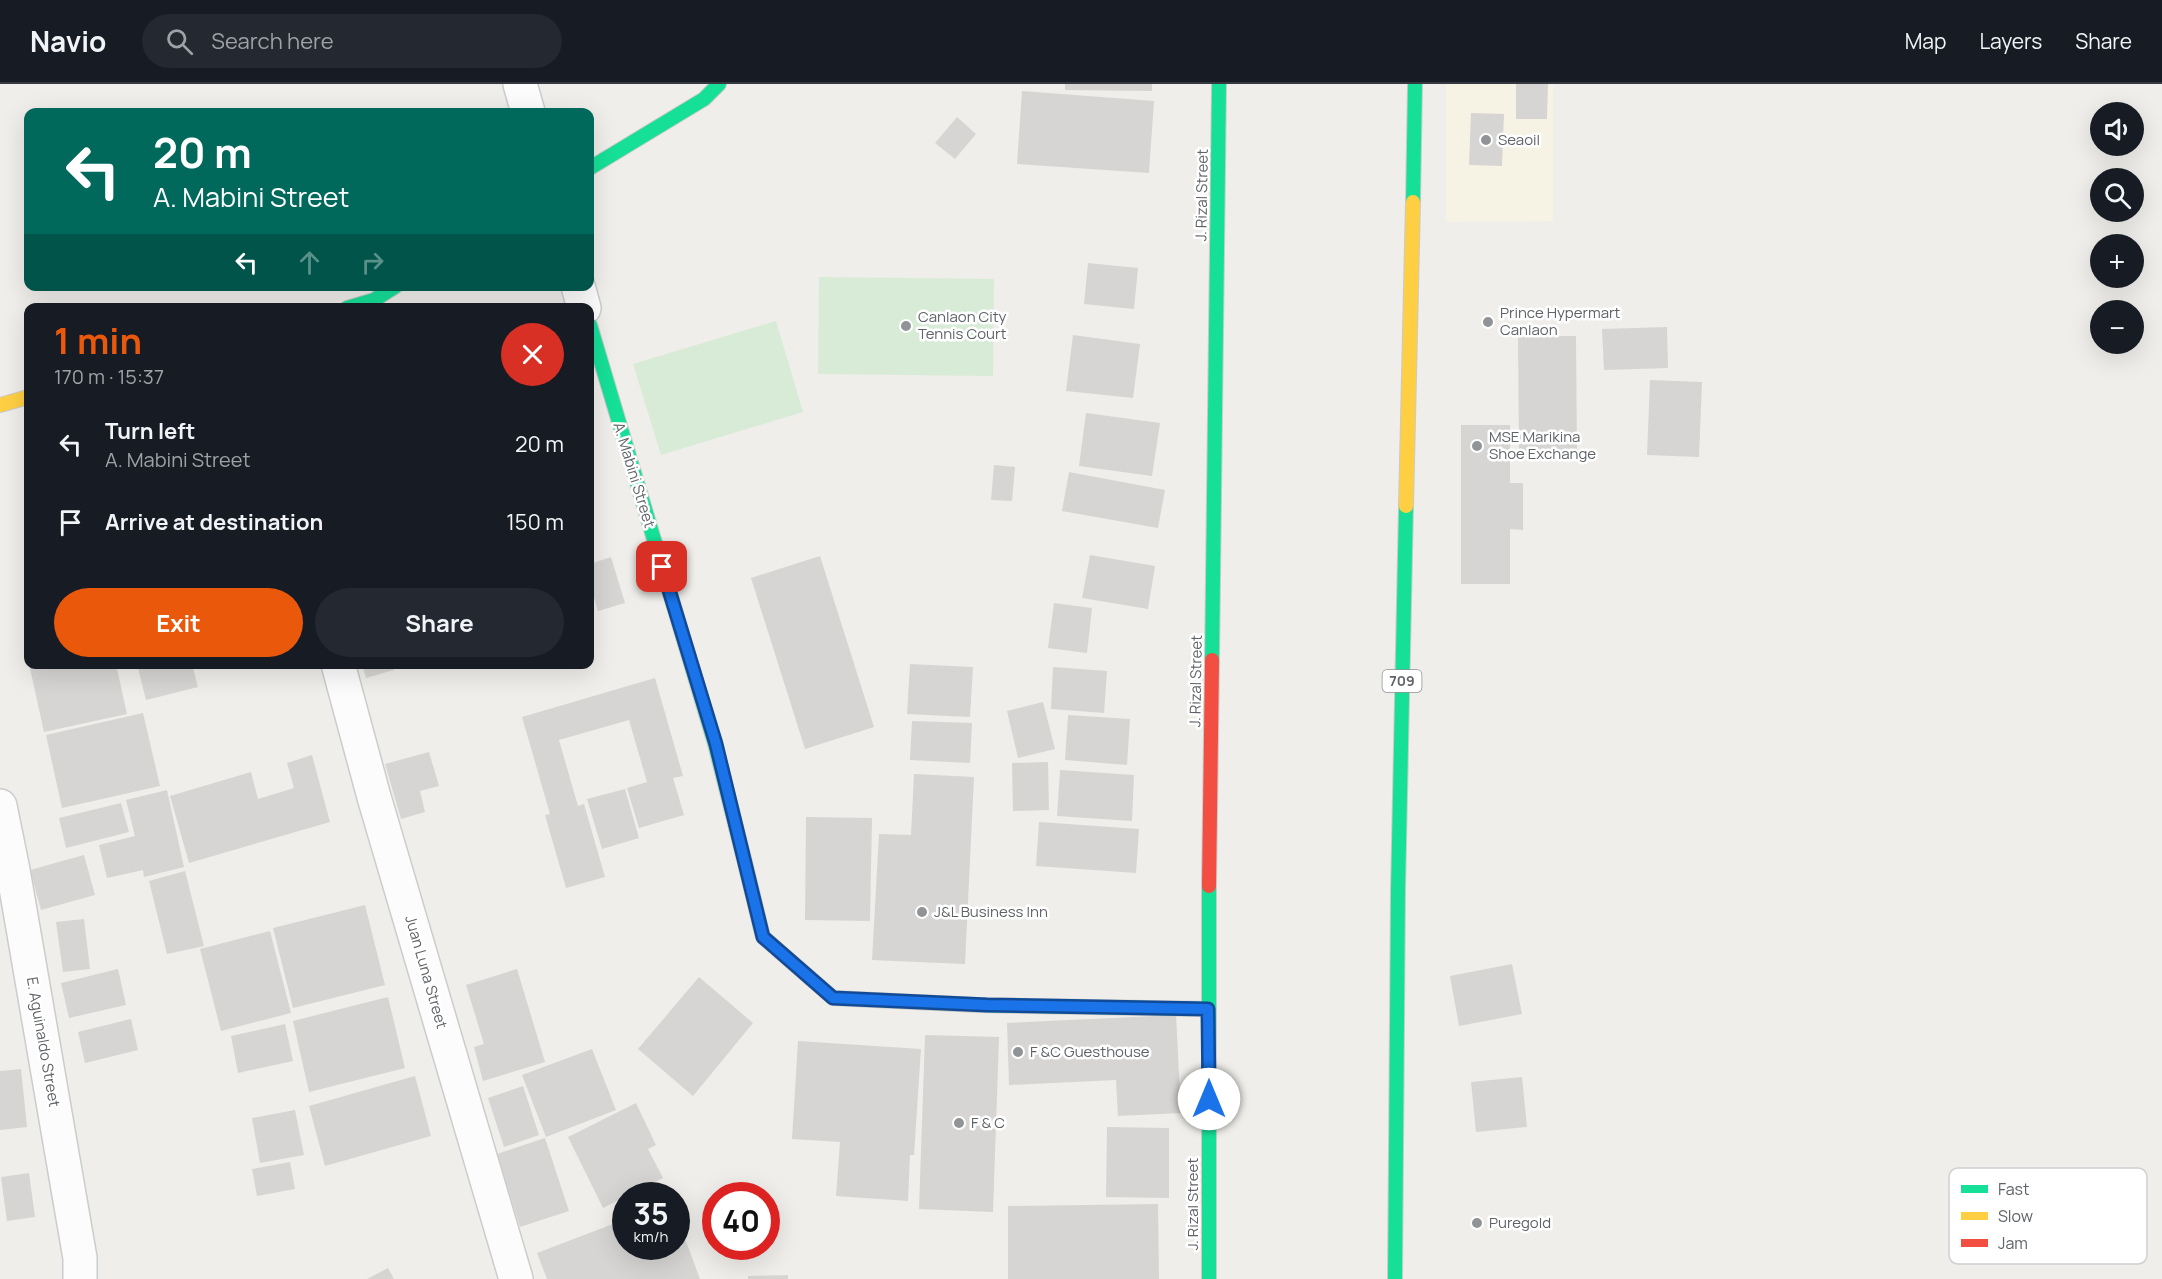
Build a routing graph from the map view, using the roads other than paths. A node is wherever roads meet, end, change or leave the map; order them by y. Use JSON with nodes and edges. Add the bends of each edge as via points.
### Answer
{"nodes":[{"id":1,"x":520,"y":84,"type":"edge"},
{"id":2,"x":718,"y":84,"type":"edge"},
{"id":3,"x":1219,"y":84,"type":"edge"},
{"id":4,"x":1414,"y":84,"type":"edge"},
{"id":5,"x":527,"y":108,"type":"edge"},
{"id":6,"x":594,"y":166,"type":"edge"},
{"id":7,"x":388,"y":291,"type":"edge"},
{"id":8,"x":364,"y":303,"type":"edge"},
{"id":9,"x":594,"y":338,"type":"edge"},
{"id":10,"x":24,"y":399,"type":"edge"},
{"id":11,"x":0,"y":405,"type":"edge"},
{"id":12,"x":339,"y":669,"type":"edge"},
{"id":13,"x":0,"y":806,"type":"edge"},
{"id":14,"x":1208,"y":1009,"type":"junction"},
{"id":15,"x":80,"y":1279,"type":"edge"},
{"id":16,"x":516,"y":1279,"type":"edge"},
{"id":17,"x":1209,"y":1279,"type":"edge"},
{"id":18,"x":1395,"y":1279,"type":"edge"}],
"edges":[{"from":1,"to":5,"type":"street"},
{"from":2,"to":6,"type":"street","via":[[704,99]]},
{"from":3,"to":14,"type":"street","name":"J. Rizal Street"},
{"from":4,"to":18,"type":"street","number":"709","via":[[1398,879]]},
{"from":7,"to":8,"type":"street"},
{"from":9,"to":14,"type":"street","name":"A. Mabini Street","via":[[716,744],[763,937],[833,998]]},
{"from":10,"to":11,"type":"street"},
{"from":12,"to":16,"type":"street","name":"Juan Luna Street"},
{"from":13,"to":15,"type":"street","name":"E. Aguinaldo Street","via":[[78,1246]]},
{"from":14,"to":17,"type":"street","name":"J. Rizal Street"}]}
